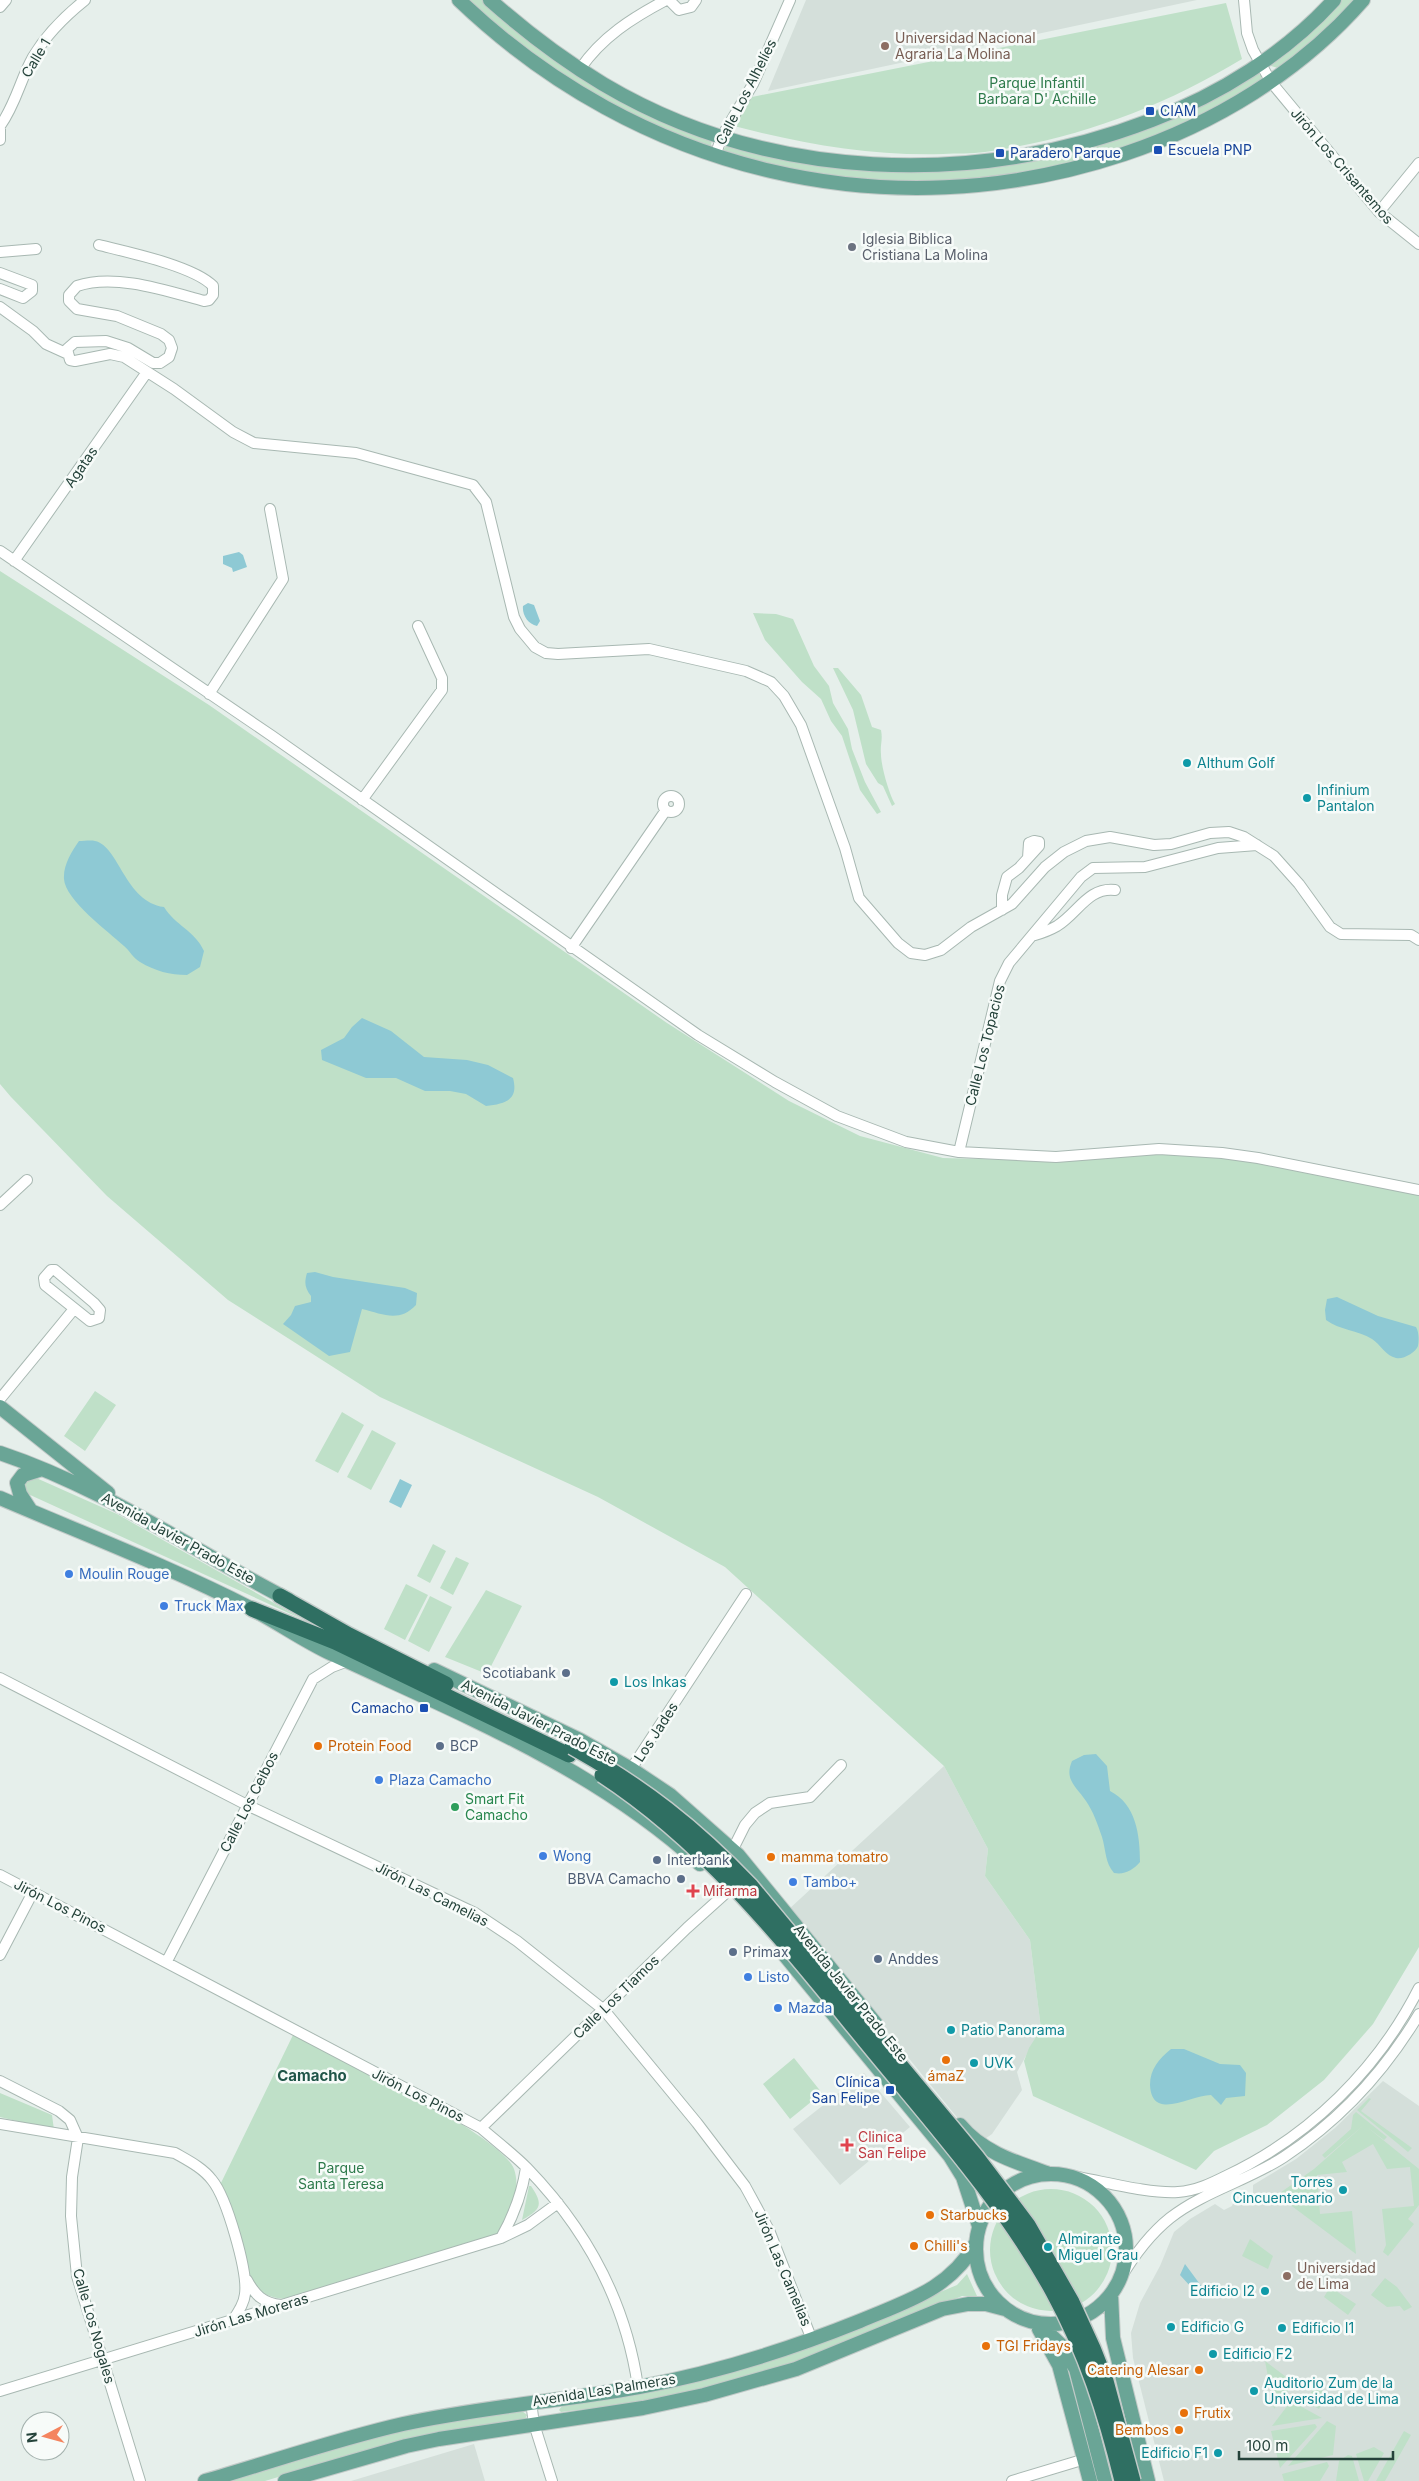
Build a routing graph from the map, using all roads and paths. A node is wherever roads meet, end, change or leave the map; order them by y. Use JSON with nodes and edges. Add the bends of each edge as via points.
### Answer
{"nodes":[{"id":1,"x":6,"y":0,"type":"edge"},
{"id":2,"x":85,"y":0,"type":"edge"},
{"id":3,"x":459,"y":0,"type":"edge"},
{"id":4,"x":490,"y":0,"type":"edge"},
{"id":5,"x":668,"y":0,"type":"edge"},
{"id":6,"x":696,"y":0,"type":"edge"},
{"id":7,"x":790,"y":0,"type":"edge"},
{"id":8,"x":1244,"y":0,"type":"edge"},
{"id":9,"x":1334,"y":0,"type":"edge"},
{"id":10,"x":1363,"y":0,"type":"edge"},
{"id":11,"x":0,"y":7,"type":"edge"},
{"id":12,"x":1260,"y":63,"type":"junction"},
{"id":13,"x":580,"y":69,"type":"junction"},
{"id":14,"x":1271,"y":82,"type":"junction"},
{"id":15,"x":0,"y":128,"type":"edge"},
{"id":16,"x":722,"y":136,"type":"junction"},
{"id":17,"x":0,"y":140,"type":"edge"},
{"id":18,"x":715,"y":156,"type":"junction"},
{"id":19,"x":1419,"y":163,"type":"edge"},
{"id":20,"x":1379,"y":212,"type":"junction"},
{"id":21,"x":1419,"y":244,"type":"edge"},
{"id":22,"x":99,"y":245,"type":"dead end"},
{"id":23,"x":36,"y":249,"type":"dead end"},
{"id":24,"x":0,"y":252,"type":"edge"},
{"id":25,"x":0,"y":273,"type":"edge"},
{"id":26,"x":0,"y":289,"type":"edge"},
{"id":27,"x":0,"y":307,"type":"edge"},
{"id":28,"x":68,"y":354,"type":"junction"},
{"id":29,"x":148,"y":372,"type":"junction"},
{"id":30,"x":270,"y":509,"type":"dead end"},
{"id":31,"x":0,"y":550,"type":"edge"},
{"id":32,"x":14,"y":561,"type":"junction"},
{"id":33,"x":418,"y":626,"type":"dead end"},
{"id":34,"x":209,"y":694,"type":"junction"},
{"id":35,"x":362,"y":800,"type":"junction"},
{"id":36,"x":666,"y":810,"type":"dead end"},
{"id":37,"x":1256,"y":844,"type":"junction"},
{"id":38,"x":1028,"y":858,"type":"dead end"},
{"id":39,"x":1115,"y":890,"type":"dead end"},
{"id":40,"x":1002,"y":910,"type":"junction"},
{"id":41,"x":1034,"y":936,"type":"junction"},
{"id":42,"x":1419,"y":940,"type":"edge"},
{"id":43,"x":571,"y":948,"type":"junction"},
{"id":44,"x":959,"y":1152,"type":"junction"},
{"id":45,"x":27,"y":1180,"type":"dead end"},
{"id":46,"x":1419,"y":1190,"type":"edge"},
{"id":47,"x":0,"y":1206,"type":"edge"},
{"id":48,"x":74,"y":1309,"type":"junction"},
{"id":49,"x":0,"y":1398,"type":"edge"},
{"id":50,"x":0,"y":1407,"type":"edge"},
{"id":51,"x":0,"y":1453,"type":"edge"},
{"id":52,"x":42,"y":1469,"type":"junction"},
{"id":53,"x":0,"y":1491,"type":"edge"},
{"id":54,"x":5,"y":1500,"type":"edge"},
{"id":55,"x":124,"y":1507,"type":"junction"},
{"id":56,"x":32,"y":1512,"type":"junction"},
{"id":57,"x":746,"y":1594,"type":"dead end"},
{"id":58,"x":280,"y":1596,"type":"junction"},
{"id":59,"x":252,"y":1609,"type":"junction"},
{"id":60,"x":348,"y":1662,"type":"junction"},
{"id":61,"x":0,"y":1678,"type":"edge"},
{"id":62,"x":570,"y":1751,"type":"junction"},
{"id":63,"x":841,"y":1765,"type":"dead end"},
{"id":64,"x":631,"y":1769,"type":"junction"},
{"id":65,"x":247,"y":1805,"type":"junction"},
{"id":66,"x":733,"y":1849,"type":"junction"},
{"id":67,"x":0,"y":1875,"type":"edge"},
{"id":68,"x":756,"y":1877,"type":"junction"},
{"id":69,"x":727,"y":1890,"type":"junction"},
{"id":70,"x":32,"y":1892,"type":"junction"},
{"id":71,"x":0,"y":1955,"type":"edge"},
{"id":72,"x":167,"y":1961,"type":"junction"},
{"id":73,"x":1419,"y":1988,"type":"edge"},
{"id":74,"x":604,"y":2010,"type":"junction"},
{"id":75,"x":1419,"y":2014,"type":"edge"},
{"id":76,"x":897,"y":2050,"type":"junction"},
{"id":77,"x":875,"y":2065,"type":"junction"},
{"id":78,"x":0,"y":2081,"type":"edge"},
{"id":79,"x":0,"y":2124,"type":"edge"},
{"id":80,"x":481,"y":2128,"type":"junction"},
{"id":81,"x":78,"y":2138,"type":"junction"},
{"id":82,"x":526,"y":2168,"type":"junction"},
{"id":83,"x":1047,"y":2173,"type":"junction"},
{"id":84,"x":1066,"y":2175,"type":"junction"},
{"id":85,"x":558,"y":2203,"type":"junction"},
{"id":86,"x":979,"y":2226,"type":"junction"},
{"id":87,"x":501,"y":2238,"type":"junction"},
{"id":88,"x":976,"y":2243,"type":"junction"},
{"id":89,"x":246,"y":2279,"type":"junction"},
{"id":90,"x":1120,"y":2280,"type":"junction"},
{"id":91,"x":1111,"y":2294,"type":"junction"},
{"id":92,"x":284,"y":2305,"type":"junction"},
{"id":93,"x":1005,"y":2308,"type":"junction"},
{"id":94,"x":232,"y":2321,"type":"junction"},
{"id":95,"x":1036,"y":2323,"type":"junction"},
{"id":96,"x":812,"y":2340,"type":"junction"},
{"id":97,"x":102,"y":2360,"type":"junction"},
{"id":98,"x":638,"y":2387,"type":"junction"},
{"id":99,"x":0,"y":2391,"type":"edge"},
{"id":100,"x":561,"y":2398,"type":"junction"},
{"id":101,"x":531,"y":2402,"type":"junction"},
{"id":102,"x":564,"y":2419,"type":"junction"},
{"id":103,"x":534,"y":2424,"type":"junction"},
{"id":104,"x":1085,"y":2459,"type":"junction"},
{"id":105,"x":140,"y":2481,"type":"edge"},
{"id":106,"x":206,"y":2481,"type":"edge"},
{"id":107,"x":285,"y":2481,"type":"edge"},
{"id":108,"x":552,"y":2481,"type":"edge"},
{"id":109,"x":1012,"y":2481,"type":"edge"},
{"id":110,"x":1090,"y":2481,"type":"edge"},
{"id":111,"x":1105,"y":2481,"type":"edge"},
{"id":112,"x":1122,"y":2481,"type":"edge"},
{"id":113,"x":1133,"y":2481,"type":"edge"},
{"id":114,"x":1148,"y":2481,"type":"edge"}],
"edges":[{"from":1,"to":11,"type":"street"},
{"from":2,"to":15,"type":"street","name":"Calle 1","via":[[69,13],[33,57],[12,110]]},
{"from":3,"to":18,"type":"main road","via":[[520,53],[576,92],[648,130]]},
{"from":4,"to":13,"type":"main road"},
{"from":5,"to":6,"type":"street","via":[[679,10],[691,7]]},
{"from":5,"to":13,"type":"street","via":[[637,16],[607,38],[591,52]]},
{"from":7,"to":16,"type":"street","name":"Calle Los Alhelíes","via":[[753,84]]},
{"from":8,"to":12,"type":"street","name":"Jirón Los Crisantemos","via":[[1248,33]]},
{"from":9,"to":12,"type":"main road"},
{"from":10,"to":14,"type":"main road","via":[[1328,36]]},
{"from":12,"to":14,"type":"street","name":"Jirón Los Crisantemos"},
{"from":12,"to":16,"type":"main road","via":[[1197,101],[1135,127],[1074,146],[991,162],[900,166],[843,162],[777,151]]},
{"from":13,"to":16,"type":"main road","via":[[656,110]]},
{"from":14,"to":18,"type":"main road","via":[[1194,126],[1143,148],[1060,172],[993,184],[942,188],[852,184],[758,169]]},
{"from":14,"to":20,"type":"street","name":"Jirón Los Crisantemos"},
{"from":15,"to":17,"type":"street"},
{"from":16,"to":18,"type":"street","name":"Calle Los Alhelíes"},
{"from":19,"to":20,"type":"street"},
{"from":20,"to":21,"type":"street","name":"Jirón Los Crisantemos"},
{"from":22,"to":28,"type":"street","via":[[205,278],[213,286],[213,295],[204,301],[134,284],[104,282],[77,286],[69,295],[77,309],[117,316],[161,334],[169,340],[172,348],[170,357],[160,363],[153,363],[128,348],[106,341],[75,342],[67,349]]},
{"from":23,"to":24,"type":"street"},
{"from":25,"to":26,"type":"street","via":[[27,282],[32,285],[32,290],[24,298]]},
{"from":27,"to":28,"type":"street","via":[[46,344]]},
{"from":28,"to":29,"type":"street","via":[[75,361],[110,354],[124,357]]},
{"from":29,"to":32,"type":"street","name":"Agatas"},
{"from":29,"to":40,"type":"street","via":[[233,432],[254,443],[356,454],[473,485],[486,502],[514,616],[527,639],[546,653],[649,649],[746,671],[771,682],[784,696],[801,725],[860,898],[911,954],[925,955],[941,950]]},
{"from":30,"to":34,"type":"street","via":[[283,579]]},
{"from":31,"to":32,"type":"street"},
{"from":32,"to":34,"type":"street"},
{"from":33,"to":35,"type":"street","via":[[442,678],[442,690]]},
{"from":34,"to":35,"type":"street"},
{"from":35,"to":43,"type":"street"},
{"from":36,"to":43,"type":"street"},
{"from":37,"to":40,"type":"street","via":[[1229,832],[1210,833],[1171,844],[1110,836],[1086,841],[1064,852]]},
{"from":37,"to":41,"type":"street","name":"Calle Los Topacios","via":[[1218,848],[1146,867],[1092,868],[1067,892]]},
{"from":37,"to":42,"type":"street","via":[[1274,856],[1330,927],[1341,934],[1411,935]]},
{"from":38,"to":40,"type":"street","via":[[1007,877]]},
{"from":39,"to":41,"type":"street","via":[[1094,893],[1058,926]]},
{"from":41,"to":44,"type":"street","name":"Calle Los Topacios","via":[[1010,963],[1000,982]]},
{"from":43,"to":44,"type":"street","via":[[698,1035],[838,1116],[906,1142]]},
{"from":44,"to":46,"type":"street","via":[[1056,1157],[1159,1149],[1222,1153]]},
{"from":45,"to":47,"type":"street"},
{"from":48,"to":48,"type":"street","via":[[90,1321],[100,1315],[94,1303],[51,1270],[44,1278],[45,1285]]},
{"from":48,"to":49,"type":"street"},
{"from":50,"to":55,"type":"main road"},
{"from":51,"to":52,"type":"main road","name":"Avenida Javier Prado Este"},
{"from":52,"to":55,"type":"main road","name":"Avenida Javier Prado Este"},
{"from":52,"to":56,"type":"main road","via":[[23,1475],[17,1483]]},
{"from":53,"to":54,"type":"main road"},
{"from":54,"to":56,"type":"main road","name":"Avenida Javier Prado Este"},
{"from":55,"to":58,"type":"main road","name":"Avenida Javier Prado Este"},
{"from":56,"to":59,"type":"main road","name":"Avenida Javier Prado Este"},
{"from":57,"to":64,"type":"street","name":"Los Jades"},
{"from":58,"to":62,"type":"highway"},
{"from":58,"to":64,"type":"main road","name":"Avenida Javier Prado Este","via":[[554,1727]]},
{"from":59,"to":60,"type":"main road","name":"Avenida Javier Prado Este"},
{"from":59,"to":62,"type":"highway","via":[[335,1642]]},
{"from":60,"to":65,"type":"street","name":"Calle Los Ceibos","via":[[332,1667],[314,1679]]},
{"from":60,"to":69,"type":"main road","name":"Avenida Javier Prado Este","via":[[577,1773],[651,1823]]},
{"from":61,"to":65,"type":"street","name":"Jirón Las Camelias"},
{"from":62,"to":112,"type":"highway","bridge":true,"via":[[659,1816],[722,1873],[971,2169],[1018,2233],[1071,2327],[1102,2406]]},
{"from":62,"to":113,"type":"highway","bridge":true,"via":[[635,1784],[714,1848],[751,1886],[982,2163],[1028,2225],[1072,2302],[1106,2381]]},
{"from":63,"to":66,"type":"street","via":[[810,1796],[770,1803],[755,1813]]},
{"from":64,"to":66,"type":"main road","name":"Avenida Javier Prado Este","via":[[670,1795]]},
{"from":65,"to":72,"type":"street","name":"Calle Los Ceibos"},
{"from":65,"to":74,"type":"street","name":"Jirón Las Camelias","via":[[475,1913],[517,1941]]},
{"from":66,"to":68,"type":"main road","name":"Avenida Javier Prado Este"},
{"from":67,"to":70,"type":"street","name":"Jirón Los Pinos"},
{"from":68,"to":69,"type":"street","name":"Calle Los Tiamos","via":[[741,1880]]},
{"from":68,"to":76,"type":"main road","name":"Avenida Javier Prado Este"},
{"from":69,"to":74,"type":"street","name":"Calle Los Tiamos"},
{"from":69,"to":77,"type":"main road","name":"Avenida Javier Prado Este"},
{"from":70,"to":71,"type":"street"},
{"from":70,"to":72,"type":"street","name":"Jirón Los Pinos"},
{"from":72,"to":80,"type":"street","name":"Jirón Los Pinos","via":[[298,2034]]},
{"from":73,"to":84,"type":"street","via":[[1386,2043],[1340,2097],[1298,2133],[1241,2169],[1209,2184],[1178,2192],[1141,2189]]},
{"from":74,"to":80,"type":"street","name":"Calle Los Tiamos"},
{"from":74,"to":96,"type":"street","name":"Jirón Las Camelias","via":[[745,2186],[770,2230]]},
{"from":75,"to":90,"type":"street","via":[[1386,2063],[1348,2106],[1262,2170],[1170,2218],[1140,2250]]},
{"from":76,"to":77,"type":"main road","via":[[890,2063]]},
{"from":76,"to":83,"type":"main road","name":"Avenida Javier Prado Este","via":[[970,2137],[993,2152]]},
{"from":77,"to":86,"type":"main road","name":"Avenida Javier Prado Este","via":[[950,2156],[963,2177]]},
{"from":78,"to":81,"type":"street","via":[[70,2120]]},
{"from":79,"to":81,"type":"street"},
{"from":80,"to":82,"type":"street","name":"Jirón Los Pinos"},
{"from":81,"to":89,"type":"street","via":[[175,2153],[196,2165],[218,2190]]},
{"from":81,"to":97,"type":"street","name":"Calle Los Nogales","via":[[71,2216],[77,2276]]},
{"from":82,"to":85,"type":"street","name":"Jirón Los Pinos"},
{"from":82,"to":87,"type":"street","via":[[516,2208]]},
{"from":83,"to":84,"type":"main road"},
{"from":83,"to":86,"type":"main road","via":[[1022,2179],[1000,2193]]},
{"from":84,"to":90,"type":"main road","via":[[1092,2186],[1113,2206],[1122,2223],[1126,2242]]},
{"from":85,"to":87,"type":"street","name":"Jirón Las Moreras","via":[[528,2225]]},
{"from":85,"to":98,"type":"street","name":"Jirón Los Pinos","via":[[582,2235],[614,2295]]},
{"from":86,"to":88,"type":"main road"},
{"from":87,"to":92,"type":"street","name":"Jirón Las Moreras"},
{"from":88,"to":93,"type":"main road","via":[[982,2279]]},
{"from":88,"to":96,"type":"main road","name":"Avenida Las Palmeras","via":[[954,2273],[935,2287]]},
{"from":89,"to":92,"type":"street","via":[[254,2294],[268,2303]]},
{"from":89,"to":94,"type":"street","via":[[245,2296]]},
{"from":90,"to":91,"type":"main road"},
{"from":91,"to":95,"type":"main road","via":[[1096,2309],[1078,2319],[1058,2324]]},
{"from":91,"to":114,"type":"main road","via":[[1113,2338]]},
{"from":92,"to":94,"type":"street","name":"Jirón Las Moreras"},
{"from":93,"to":95,"type":"main road"},
{"from":93,"to":102,"type":"main road","name":"Avenida Las Palmeras","via":[[968,2304],[948,2308],[758,2381],[674,2402]]},
{"from":94,"to":97,"type":"street","name":"Jirón Las Moreras"},
{"from":95,"to":104,"type":"main road","via":[[1059,2364]]},
{"from":95,"to":111,"type":"main road","via":[[1062,2346],[1076,2369]]},
{"from":96,"to":98,"type":"main road","name":"Avenida Las Palmeras","via":[[726,2367]]},
{"from":97,"to":99,"type":"street","name":"Jirón Las Moreras"},
{"from":97,"to":105,"type":"street","name":"Calle Los Nogales"},
{"from":98,"to":100,"type":"main road","name":"Avenida Las Palmeras"},
{"from":100,"to":101,"type":"main road","name":"Avenida Las Palmeras"},
{"from":100,"to":102,"type":"main road","via":[[556,2407]]},
{"from":101,"to":103,"type":"street"},
{"from":101,"to":106,"type":"main road","name":"Avenida Las Palmeras","via":[[402,2424]]},
{"from":102,"to":103,"type":"main road","name":"Avenida Las Palmeras"},
{"from":103,"to":107,"type":"main road","name":"Avenida Las Palmeras","via":[[406,2446]]},
{"from":103,"to":108,"type":"street"},
{"from":104,"to":109,"type":"street"},
{"from":104,"to":110,"type":"main road"}]}
